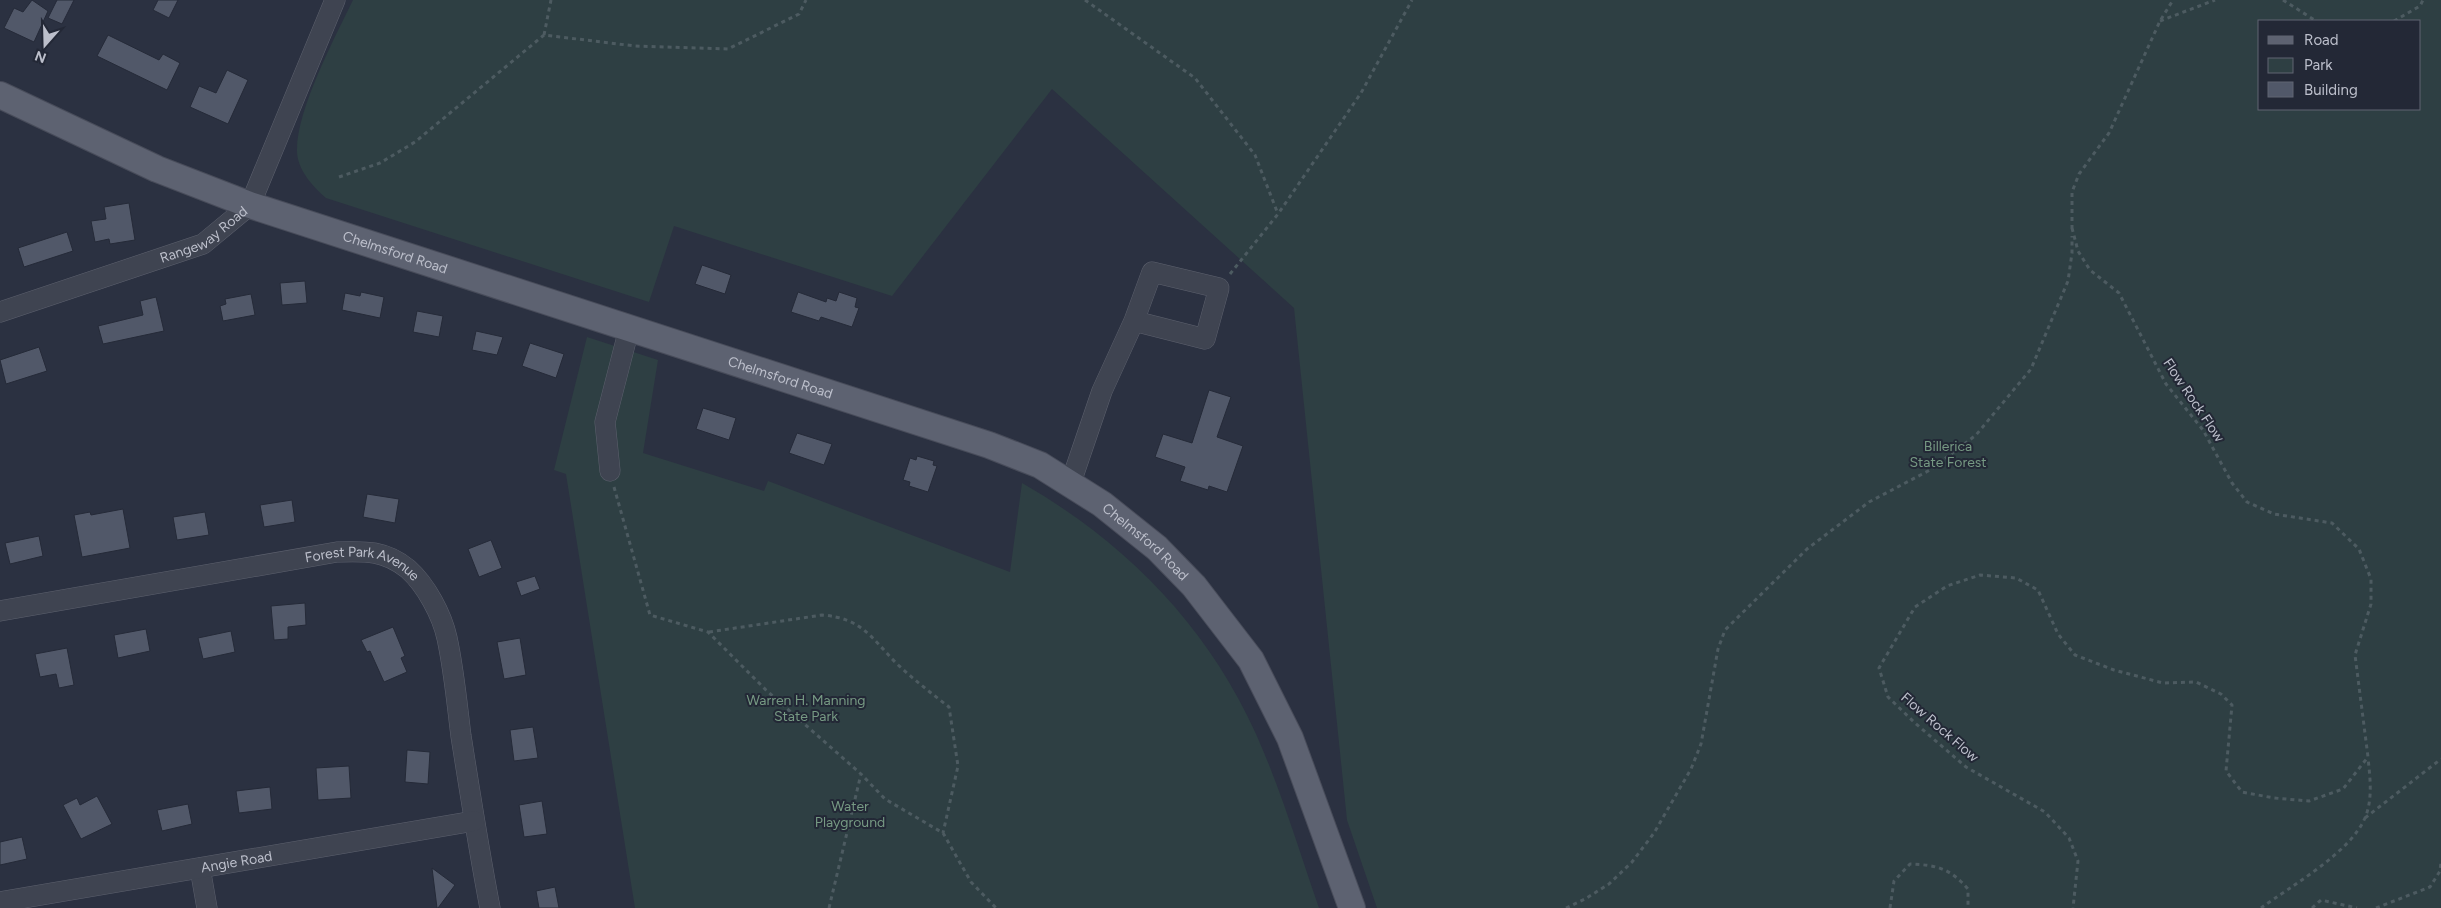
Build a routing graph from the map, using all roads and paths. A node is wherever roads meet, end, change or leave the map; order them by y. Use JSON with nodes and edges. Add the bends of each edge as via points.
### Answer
{"nodes":[{"id":1,"x":335,"y":0,"type":"edge"},
{"id":2,"x":551,"y":0,"type":"edge"},
{"id":3,"x":806,"y":0,"type":"edge"},
{"id":4,"x":1085,"y":0,"type":"edge"},
{"id":5,"x":1412,"y":0,"type":"edge"},
{"id":6,"x":2215,"y":0,"type":"edge"},
{"id":7,"x":2283,"y":0,"type":"edge"},
{"id":8,"x":2423,"y":0,"type":"edge"},
{"id":9,"x":2171,"y":1,"type":"edge"},
{"id":10,"x":2314,"y":20,"type":"edge"},
{"id":11,"x":2396,"y":20,"type":"edge"},
{"id":12,"x":2160,"y":21,"type":"junction"},
{"id":13,"x":544,"y":35,"type":"junction"},
{"id":14,"x":0,"y":95,"type":"edge"},
{"id":15,"x":340,"y":177,"type":"dead end"},
{"id":16,"x":250,"y":206,"type":"junction"},
{"id":17,"x":1278,"y":214,"type":"junction"},
{"id":18,"x":2072,"y":228,"type":"junction"},
{"id":19,"x":1219,"y":288,"type":"junction"},
{"id":20,"x":0,"y":312,"type":"edge"},
{"id":21,"x":1134,"y":321,"type":"junction"},
{"id":22,"x":629,"y":329,"type":"junction"},
{"id":23,"x":610,"y":471,"type":"joint"},
{"id":24,"x":1071,"y":482,"type":"junction"},
{"id":25,"x":0,"y":611,"type":"edge"},
{"id":26,"x":708,"y":632,"type":"junction"},
{"id":27,"x":2368,"y":757,"type":"junction"},
{"id":28,"x":2441,"y":760,"type":"edge"},
{"id":29,"x":861,"y":774,"type":"junction"},
{"id":30,"x":2365,"y":818,"type":"junction"},
{"id":31,"x":474,"y":821,"type":"junction"},
{"id":32,"x":943,"y":833,"type":"junction"},
{"id":33,"x":2441,"y":862,"type":"edge"},
{"id":34,"x":200,"y":868,"type":"junction"},
{"id":35,"x":0,"y":902,"type":"edge"},
{"id":36,"x":207,"y":908,"type":"edge"},
{"id":37,"x":490,"y":908,"type":"edge"},
{"id":38,"x":829,"y":908,"type":"edge"},
{"id":39,"x":996,"y":908,"type":"edge"},
{"id":40,"x":1352,"y":908,"type":"edge"},
{"id":41,"x":1566,"y":908,"type":"edge"},
{"id":42,"x":1890,"y":908,"type":"edge"},
{"id":43,"x":1968,"y":908,"type":"edge"},
{"id":44,"x":2073,"y":908,"type":"edge"},
{"id":45,"x":2261,"y":908,"type":"edge"},
{"id":46,"x":2312,"y":908,"type":"edge"},
{"id":47,"x":2357,"y":908,"type":"edge"},
{"id":48,"x":2376,"y":908,"type":"edge"}],
"edges":[{"from":1,"to":16,"type":"street","name":"Rangeway Road"},
{"from":2,"to":13,"type":"path"},
{"from":3,"to":13,"type":"path","via":[[799,14],[728,49],[636,46]]},
{"from":4,"to":17,"type":"path","via":[[1195,78],[1255,155]]},
{"from":5,"to":17,"type":"path","via":[[1361,93]]},
{"from":6,"to":12,"type":"path"},
{"from":7,"to":10,"type":"path"},
{"from":8,"to":11,"type":"path","via":[[2420,6]]},
{"from":9,"to":12,"type":"path"},
{"from":12,"to":18,"type":"path","via":[[2109,133],[2079,174],[2072,192]]},
{"from":13,"to":15,"type":"path","via":[[415,142],[380,162]]},
{"from":14,"to":16,"type":"main road","name":"Chelmsford Road","via":[[157,168]]},
{"from":16,"to":20,"type":"street","name":"Rangeway Road","via":[[203,244]]},
{"from":16,"to":22,"type":"main road","name":"Chelmsford Road"},
{"from":17,"to":19,"type":"path"},
{"from":18,"to":27,"type":"path","name":"Flow Rock Flow","via":[[2078,251],[2090,270],[2119,293],[2166,384],[2203,430],[2232,483],[2247,502],[2274,514],[2332,523],[2360,549],[2371,579],[2371,604],[2355,655]]},
{"from":18,"to":41,"type":"path","via":[[2068,281],[2031,369],[1976,435],[1930,470],[1869,502],[1807,549],[1725,630],[1718,649],[1701,744],[1691,769],[1654,833],[1632,862],[1609,884]]},
{"from":19,"to":21,"type":"street","via":[[1152,272]]},
{"from":19,"to":21,"type":"street","via":[[1204,339]]},
{"from":21,"to":24,"type":"street","via":[[1102,392]]},
{"from":22,"to":23,"type":"street","via":[[605,422]]},
{"from":22,"to":24,"type":"main road","name":"Chelmsford Road","via":[[981,442],[1040,465]]},
{"from":23,"to":26,"type":"path","via":[[650,615]]},
{"from":24,"to":40,"type":"main road","name":"Chelmsford Road","via":[[1130,524],[1157,548],[1194,586],[1251,660],[1290,738]]},
{"from":25,"to":31,"type":"street","name":"Forest Park Avenue","via":[[337,552],[371,551],[390,558],[421,584],[447,636]]},
{"from":26,"to":29,"type":"path","via":[[766,690]]},
{"from":26,"to":32,"type":"path","via":[[822,615],[840,616],[869,632],[897,663],[950,707],[958,766]]},
{"from":27,"to":30,"type":"path","via":[[2371,784]]},
{"from":27,"to":44,"type":"path","name":"Flow Rock Flow","via":[[2343,789],[2309,801],[2242,792],[2226,771],[2232,705],[2221,694],[2196,682],[2163,683],[2074,655],[2058,634],[2038,590],[2016,578],[1980,575],[1947,586],[1915,607],[1879,668],[1888,697],[1966,767],[2045,812],[2069,838],[2078,861]]},
{"from":28,"to":30,"type":"path"},
{"from":29,"to":32,"type":"path","via":[[885,798]]},
{"from":29,"to":38,"type":"path"},
{"from":30,"to":45,"type":"path","via":[[2354,836],[2329,859]]},
{"from":31,"to":34,"type":"street","name":"Angie Road"},
{"from":31,"to":37,"type":"street","name":"Forest Park Avenue"},
{"from":32,"to":39,"type":"path","via":[[971,882]]},
{"from":33,"to":48,"type":"path","via":[[2440,871],[2430,887]]},
{"from":34,"to":35,"type":"street","name":"Angie Road"},
{"from":34,"to":36,"type":"street"},
{"from":42,"to":43,"type":"path","via":[[1894,881],[1910,864],[1936,865],[1958,876],[1968,888]]},
{"from":46,"to":47,"type":"path","via":[[2321,900]]}]}
